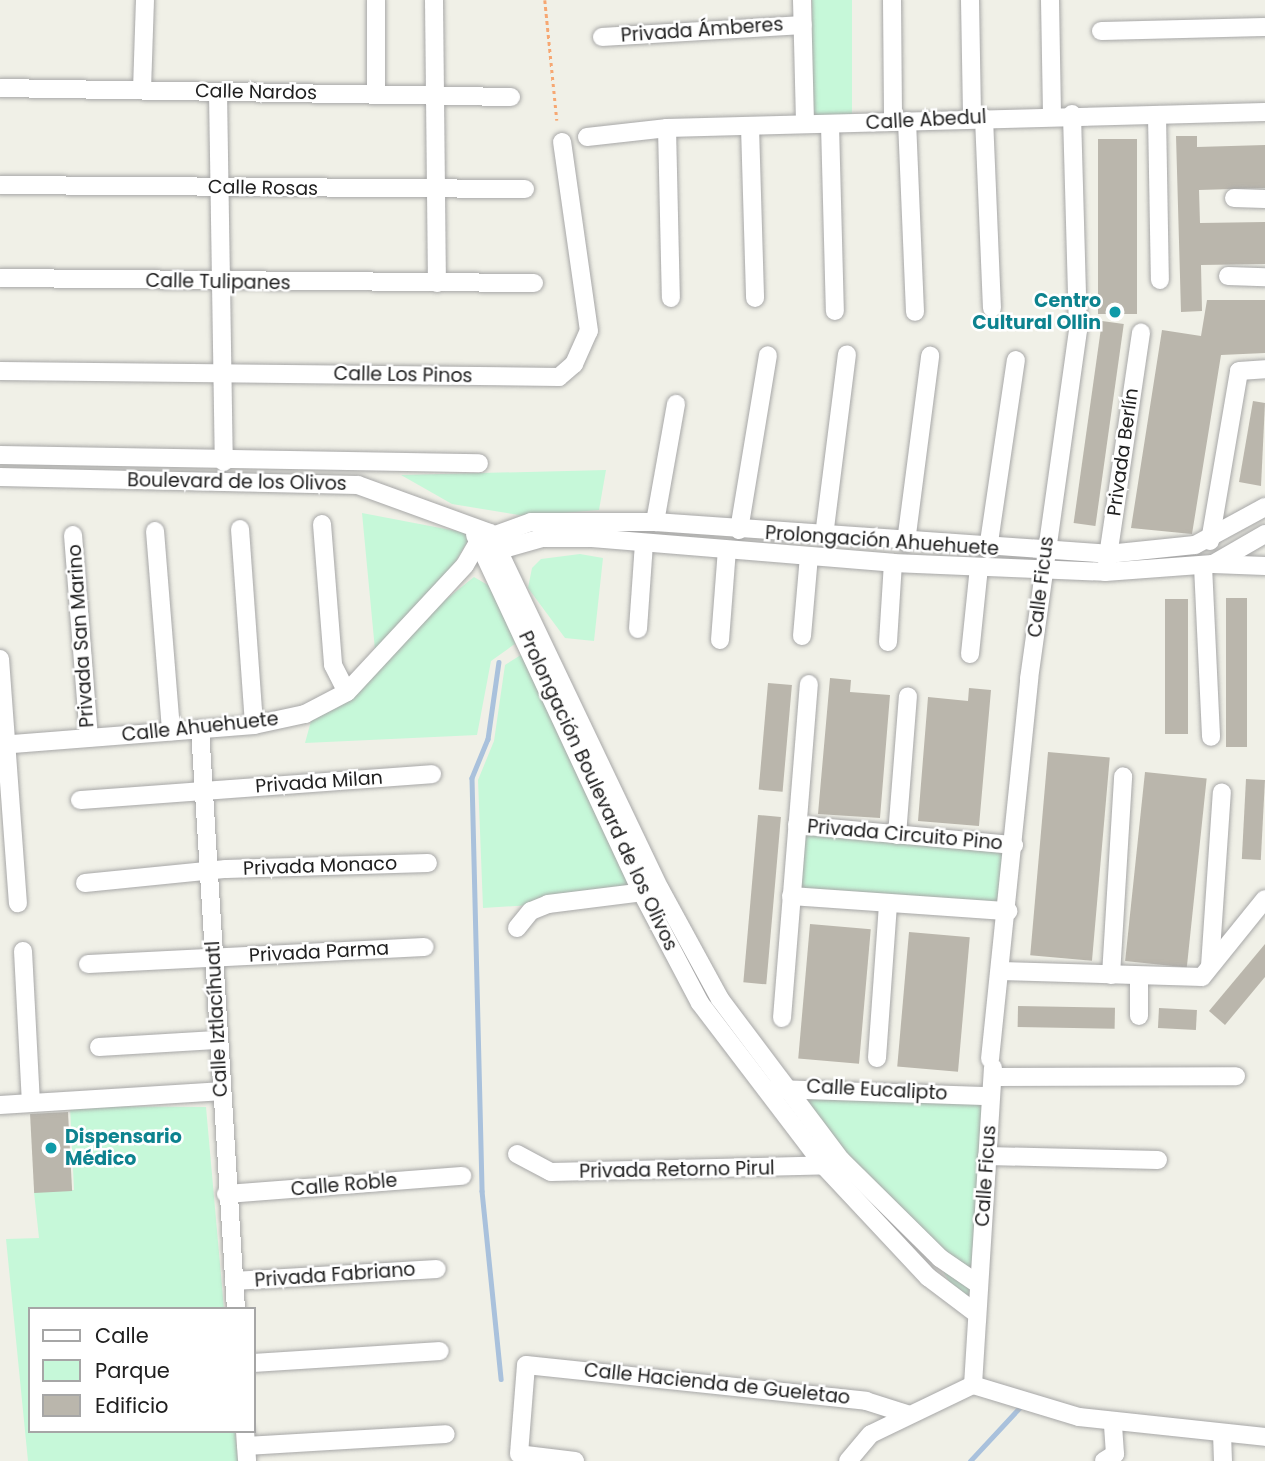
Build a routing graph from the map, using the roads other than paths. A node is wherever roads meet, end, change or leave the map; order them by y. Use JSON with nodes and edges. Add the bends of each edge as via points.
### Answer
{"nodes":[{"id":1,"x":145,"y":0,"type":"edge"},
{"id":2,"x":376,"y":0,"type":"edge"},
{"id":3,"x":435,"y":0,"type":"edge"},
{"id":4,"x":803,"y":0,"type":"edge"},
{"id":5,"x":892,"y":0,"type":"edge"},
{"id":6,"x":970,"y":0,"type":"edge"},
{"id":7,"x":1050,"y":0,"type":"edge"},
{"id":8,"x":803,"y":24,"type":"junction"},
{"id":9,"x":1265,"y":27,"type":"edge"},
{"id":10,"x":1101,"y":31,"type":"dead end"},
{"id":11,"x":602,"y":37,"type":"dead end"},
{"id":12,"x":0,"y":88,"type":"edge"},
{"id":13,"x":142,"y":90,"type":"junction"},
{"id":14,"x":218,"y":92,"type":"junction"},
{"id":15,"x":376,"y":94,"type":"junction"},
{"id":16,"x":435,"y":97,"type":"junction"},
{"id":17,"x":511,"y":97,"type":"dead end"},
{"id":18,"x":1265,"y":112,"type":"edge"},
{"id":19,"x":1052,"y":114,"type":"junction"},
{"id":20,"x":1072,"y":114,"type":"junction"},
{"id":21,"x":1157,"y":115,"type":"junction"},
{"id":22,"x":978,"y":118,"type":"junction"},
{"id":23,"x":900,"y":121,"type":"junction"},
{"id":24,"x":805,"y":124,"type":"junction"},
{"id":25,"x":830,"y":125,"type":"junction"},
{"id":26,"x":750,"y":127,"type":"junction"},
{"id":27,"x":667,"y":128,"type":"junction"},
{"id":28,"x":587,"y":137,"type":"dead end"},
{"id":29,"x":562,"y":142,"type":"dead end"},
{"id":30,"x":0,"y":185,"type":"edge"},
{"id":31,"x":219,"y":187,"type":"junction"},
{"id":32,"x":525,"y":189,"type":"dead end"},
{"id":33,"x":437,"y":191,"type":"junction"},
{"id":34,"x":1234,"y":198,"type":"dead end"},
{"id":35,"x":1265,"y":199,"type":"edge"},
{"id":36,"x":1228,"y":276,"type":"dead end"},
{"id":37,"x":1265,"y":277,"type":"edge"},
{"id":38,"x":0,"y":278,"type":"edge"},
{"id":39,"x":1160,"y":280,"type":"dead end"},
{"id":40,"x":222,"y":283,"type":"junction"},
{"id":41,"x":437,"y":283,"type":"junction"},
{"id":42,"x":534,"y":283,"type":"dead end"},
{"id":43,"x":671,"y":298,"type":"dead end"},
{"id":44,"x":755,"y":298,"type":"dead end"},
{"id":45,"x":992,"y":308,"type":"dead end"},
{"id":46,"x":835,"y":311,"type":"dead end"},
{"id":47,"x":915,"y":312,"type":"dead end"},
{"id":48,"x":1141,"y":332,"type":"dead end"},
{"id":49,"x":847,"y":354,"type":"dead end"},
{"id":50,"x":768,"y":355,"type":"dead end"},
{"id":51,"x":930,"y":356,"type":"dead end"},
{"id":52,"x":1016,"y":360,"type":"dead end"},
{"id":53,"x":1265,"y":369,"type":"edge"},
{"id":54,"x":0,"y":371,"type":"edge"},
{"id":55,"x":223,"y":374,"type":"junction"},
{"id":56,"x":676,"y":404,"type":"dead end"},
{"id":57,"x":0,"y":455,"type":"edge"},
{"id":58,"x":224,"y":462,"type":"junction"},
{"id":59,"x":479,"y":463,"type":"dead end"},
{"id":60,"x":0,"y":477,"type":"edge"},
{"id":61,"x":1265,"y":507,"type":"edge"},
{"id":62,"x":655,"y":522,"type":"junction"},
{"id":63,"x":322,"y":524,"type":"dead end"},
{"id":64,"x":240,"y":529,"type":"dead end"},
{"id":65,"x":740,"y":530,"type":"junction"},
{"id":66,"x":155,"y":531,"type":"dead end"},
{"id":67,"x":1265,"y":534,"type":"edge"},
{"id":68,"x":74,"y":535,"type":"dead end"},
{"id":69,"x":824,"y":536,"type":"junction"},
{"id":70,"x":1210,"y":536,"type":"junction"},
{"id":71,"x":906,"y":542,"type":"junction"},
{"id":72,"x":488,"y":544,"type":"junction"},
{"id":73,"x":645,"y":544,"type":"junction"},
{"id":74,"x":988,"y":549,"type":"junction"},
{"id":75,"x":727,"y":551,"type":"junction"},
{"id":76,"x":1044,"y":552,"type":"junction"},
{"id":77,"x":809,"y":556,"type":"junction"},
{"id":78,"x":893,"y":563,"type":"junction"},
{"id":79,"x":1107,"y":563,"type":"junction"},
{"id":80,"x":1208,"y":565,"type":"junction"},
{"id":81,"x":1265,"y":566,"type":"edge"},
{"id":82,"x":979,"y":567,"type":"junction"},
{"id":83,"x":1042,"y":573,"type":"junction"},
{"id":84,"x":638,"y":629,"type":"dead end"},
{"id":85,"x":802,"y":636,"type":"dead end"},
{"id":86,"x":720,"y":639,"type":"dead end"},
{"id":87,"x":888,"y":642,"type":"dead end"},
{"id":88,"x":970,"y":654,"type":"dead end"},
{"id":89,"x":0,"y":659,"type":"edge"},
{"id":90,"x":809,"y":684,"type":"dead end"},
{"id":91,"x":347,"y":692,"type":"junction"},
{"id":92,"x":908,"y":696,"type":"dead end"},
{"id":93,"x":254,"y":725,"type":"junction"},
{"id":94,"x":200,"y":729,"type":"junction"},
{"id":95,"x":171,"y":732,"type":"junction"},
{"id":96,"x":89,"y":737,"type":"junction"},
{"id":97,"x":1211,"y":737,"type":"dead end"},
{"id":98,"x":3,"y":745,"type":"edge"},
{"id":99,"x":432,"y":774,"type":"dead end"},
{"id":100,"x":1123,"y":776,"type":"dead end"},
{"id":101,"x":207,"y":789,"type":"junction"},
{"id":102,"x":1222,"y":792,"type":"dead end"},
{"id":103,"x":80,"y":800,"type":"dead end"},
{"id":104,"x":797,"y":817,"type":"junction"},
{"id":105,"x":898,"y":828,"type":"junction"},
{"id":106,"x":1014,"y":845,"type":"junction"},
{"id":107,"x":428,"y":863,"type":"dead end"},
{"id":108,"x":212,"y":870,"type":"junction"},
{"id":109,"x":85,"y":883,"type":"dead end"},
{"id":110,"x":660,"y":889,"type":"junction"},
{"id":111,"x":642,"y":893,"type":"junction"},
{"id":112,"x":1265,"y":899,"type":"edge"},
{"id":113,"x":18,"y":903,"type":"dead end"},
{"id":114,"x":791,"y":904,"type":"junction"},
{"id":115,"x":1008,"y":911,"type":"junction"},
{"id":116,"x":888,"y":912,"type":"junction"},
{"id":117,"x":517,"y":928,"type":"dead end"},
{"id":118,"x":425,"y":947,"type":"dead end"},
{"id":119,"x":23,"y":951,"type":"dead end"},
{"id":120,"x":213,"y":957,"type":"junction"},
{"id":121,"x":88,"y":964,"type":"dead end"},
{"id":122,"x":1210,"y":967,"type":"junction"},
{"id":123,"x":1002,"y":971,"type":"junction"},
{"id":124,"x":1112,"y":971,"type":"junction"},
{"id":125,"x":1146,"y":976,"type":"junction"},
{"id":126,"x":1139,"y":1016,"type":"dead end"},
{"id":127,"x":782,"y":1018,"type":"dead end"},
{"id":128,"x":216,"y":1040,"type":"junction"},
{"id":129,"x":99,"y":1047,"type":"dead end"},
{"id":130,"x":877,"y":1058,"type":"dead end"},
{"id":131,"x":992,"y":1068,"type":"junction"},
{"id":132,"x":1236,"y":1076,"type":"dead end"},
{"id":133,"x":773,"y":1090,"type":"junction"},
{"id":134,"x":220,"y":1091,"type":"junction"},
{"id":135,"x":991,"y":1096,"type":"junction"},
{"id":136,"x":31,"y":1102,"type":"junction"},
{"id":137,"x":0,"y":1105,"type":"edge"},
{"id":138,"x":517,"y":1154,"type":"dead end"},
{"id":139,"x":987,"y":1156,"type":"junction"},
{"id":140,"x":1158,"y":1160,"type":"dead end"},
{"id":141,"x":833,"y":1163,"type":"junction"},
{"id":142,"x":462,"y":1176,"type":"dead end"},
{"id":143,"x":226,"y":1194,"type":"junction"},
{"id":144,"x":437,"y":1269,"type":"dead end"},
{"id":145,"x":234,"y":1281,"type":"junction"},
{"id":146,"x":978,"y":1284,"type":"junction"},
{"id":147,"x":236,"y":1307,"type":"edge"},
{"id":148,"x":977,"y":1314,"type":"junction"},
{"id":149,"x":440,"y":1351,"type":"dead end"},
{"id":150,"x":256,"y":1363,"type":"edge"},
{"id":151,"x":974,"y":1385,"type":"junction"},
{"id":152,"x":907,"y":1414,"type":"junction"},
{"id":153,"x":1113,"y":1422,"type":"junction"},
{"id":154,"x":1222,"y":1433,"type":"junction"},
{"id":155,"x":446,"y":1434,"type":"dead end"},
{"id":156,"x":1265,"y":1437,"type":"edge"},
{"id":157,"x":246,"y":1446,"type":"edge"},
{"id":158,"x":550,"y":1460,"type":"edge"},
{"id":159,"x":575,"y":1461,"type":"edge"},
{"id":160,"x":848,"y":1461,"type":"edge"},
{"id":161,"x":1104,"y":1461,"type":"edge"},
{"id":162,"x":1223,"y":1461,"type":"edge"}],
"edges":[{"from":1,"to":13,"type":"street"},
{"from":2,"to":15,"type":"street"},
{"from":3,"to":16,"type":"street"},
{"from":4,"to":8,"type":"street"},
{"from":5,"to":23,"type":"street"},
{"from":6,"to":22,"type":"street"},
{"from":7,"to":19,"type":"street"},
{"from":8,"to":11,"type":"street","name":"Privada Ámberes"},
{"from":8,"to":24,"type":"street"},
{"from":9,"to":10,"type":"street"},
{"from":12,"to":13,"type":"street","name":"Calle Nardos"},
{"from":13,"to":14,"type":"street","name":"Calle Nardos"},
{"from":14,"to":15,"type":"street","name":"Calle Nardos"},
{"from":14,"to":31,"type":"street"},
{"from":15,"to":16,"type":"street","name":"Calle Nardos"},
{"from":16,"to":17,"type":"street","name":"Calle Nardos"},
{"from":16,"to":33,"type":"street"},
{"from":18,"to":21,"type":"street","name":"Calle Abedul"},
{"from":19,"to":20,"type":"street","name":"Calle Abedul"},
{"from":19,"to":22,"type":"street","name":"Calle Abedul"},
{"from":20,"to":21,"type":"street","name":"Calle Abedul"},
{"from":20,"to":76,"type":"street","name":"Calle Ficus","via":[[1078,330]]},
{"from":21,"to":39,"type":"street"},
{"from":22,"to":23,"type":"street","name":"Calle Abedul"},
{"from":22,"to":45,"type":"street"},
{"from":23,"to":25,"type":"street","name":"Calle Abedul"},
{"from":23,"to":47,"type":"street"},
{"from":24,"to":25,"type":"street","name":"Calle Abedul"},
{"from":24,"to":26,"type":"street","name":"Calle Abedul"},
{"from":25,"to":46,"type":"street"},
{"from":26,"to":27,"type":"street","name":"Calle Abedul"},
{"from":26,"to":44,"type":"street"},
{"from":27,"to":28,"type":"street","name":"Calle Abedul"},
{"from":27,"to":43,"type":"street"},
{"from":29,"to":55,"type":"street","name":"Calle Los Pinos","via":[[589,331],[574,364],[559,377]]},
{"from":30,"to":31,"type":"street","name":"Calle Rosas"},
{"from":31,"to":33,"type":"street","name":"Calle Rosas"},
{"from":31,"to":40,"type":"street"},
{"from":32,"to":33,"type":"street","name":"Calle Rosas"},
{"from":33,"to":41,"type":"street"},
{"from":34,"to":35,"type":"street"},
{"from":36,"to":37,"type":"street"},
{"from":38,"to":40,"type":"street","name":"Calle Tulipanes"},
{"from":40,"to":41,"type":"street","name":"Calle Tulipanes"},
{"from":40,"to":55,"type":"street"},
{"from":41,"to":42,"type":"street","name":"Calle Tulipanes"},
{"from":48,"to":79,"type":"street","name":"Privada Berlín"},
{"from":49,"to":69,"type":"street"},
{"from":50,"to":65,"type":"street"},
{"from":51,"to":71,"type":"street"},
{"from":52,"to":74,"type":"street"},
{"from":53,"to":70,"type":"street","via":[[1239,371]]},
{"from":54,"to":55,"type":"street","name":"Calle Los Pinos"},
{"from":55,"to":58,"type":"street"},
{"from":56,"to":62,"type":"street"},
{"from":57,"to":58,"type":"street"},
{"from":58,"to":59,"type":"street"},
{"from":60,"to":72,"type":"street","name":"Boulevard de los Olivos","via":[[358,485],[467,524]]},
{"from":61,"to":70,"type":"street","name":"Prolongación Ahuehuete"},
{"from":62,"to":65,"type":"street","name":"Prolongación Ahuehuete"},
{"from":62,"to":72,"type":"street","name":"Prolongación Ahuehuete","via":[[575,518]]},
{"from":63,"to":91,"type":"street","via":[[333,665]]},
{"from":64,"to":93,"type":"street"},
{"from":65,"to":69,"type":"street","name":"Prolongación Ahuehuete"},
{"from":66,"to":95,"type":"street"},
{"from":67,"to":80,"type":"street","name":"Prolongación Ahuehuete"},
{"from":68,"to":96,"type":"street","name":"Privada San Marino"},
{"from":69,"to":71,"type":"street","name":"Prolongación Ahuehuete"},
{"from":70,"to":79,"type":"street","name":"Prolongación Ahuehuete"},
{"from":71,"to":74,"type":"street","name":"Prolongación Ahuehuete"},
{"from":72,"to":73,"type":"street","name":"Prolongación Ahuehuete","via":[[542,538]]},
{"from":72,"to":91,"type":"street","name":"Calle Ahuehuete"},
{"from":72,"to":110,"type":"street","name":"Prolongación Boulevard de los Olivos"},
{"from":72,"to":111,"type":"street","name":"Prolongación Boulevard de los Olivos"},
{"from":73,"to":75,"type":"street","name":"Prolongación Ahuehuete"},
{"from":73,"to":84,"type":"street"},
{"from":74,"to":76,"type":"street","name":"Prolongación Ahuehuete"},
{"from":75,"to":77,"type":"street","name":"Prolongación Ahuehuete"},
{"from":75,"to":86,"type":"street"},
{"from":76,"to":79,"type":"street","name":"Prolongación Ahuehuete"},
{"from":76,"to":83,"type":"street","name":"Calle Ficus"},
{"from":77,"to":78,"type":"street","name":"Prolongación Ahuehuete"},
{"from":77,"to":85,"type":"street"},
{"from":78,"to":82,"type":"street","name":"Prolongación Ahuehuete"},
{"from":78,"to":87,"type":"street"},
{"from":79,"to":80,"type":"street","name":"Prolongación Ahuehuete"},
{"from":79,"to":83,"type":"street","name":"Prolongación Ahuehuete"},
{"from":80,"to":81,"type":"street"},
{"from":80,"to":97,"type":"street"},
{"from":82,"to":83,"type":"street","name":"Prolongación Ahuehuete"},
{"from":82,"to":88,"type":"street"},
{"from":83,"to":106,"type":"street","name":"Calle Ficus"},
{"from":89,"to":98,"type":"street"},
{"from":90,"to":104,"type":"street"},
{"from":91,"to":93,"type":"street","name":"Calle Ahuehuete","via":[[305,714]]},
{"from":92,"to":105,"type":"street"},
{"from":93,"to":94,"type":"street","name":"Calle Ahuehuete"},
{"from":94,"to":95,"type":"street","name":"Calle Ahuehuete"},
{"from":94,"to":101,"type":"street","name":"Calle Iztlacíhuatl"},
{"from":95,"to":96,"type":"street","name":"Calle Ahuehuete"},
{"from":96,"to":98,"type":"street","name":"Calle Ahuehuete"},
{"from":98,"to":113,"type":"street"},
{"from":99,"to":101,"type":"street","name":"Privada Milan"},
{"from":100,"to":124,"type":"street"},
{"from":101,"to":103,"type":"street","name":"Privada Milan"},
{"from":101,"to":108,"type":"street","name":"Calle Iztlacíhuatl"},
{"from":102,"to":122,"type":"street"},
{"from":104,"to":105,"type":"street","name":"Privada Circuito Pino"},
{"from":104,"to":114,"type":"street"},
{"from":105,"to":106,"type":"street","name":"Privada Circuito Pino"},
{"from":106,"to":115,"type":"street","name":"Calle Ficus"},
{"from":107,"to":108,"type":"street","name":"Privada Monaco"},
{"from":108,"to":109,"type":"street","name":"Privada Monaco"},
{"from":108,"to":120,"type":"street","name":"Calle Iztlacíhuatl"},
{"from":110,"to":111,"type":"street"},
{"from":110,"to":133,"type":"street","name":"Prolongación Boulevard de los Olivos"},
{"from":111,"to":117,"type":"street","via":[[548,904],[531,911]]},
{"from":111,"to":133,"type":"street","name":"Prolongación Boulevard de los Olivos","via":[[700,1003]]},
{"from":112,"to":122,"type":"street"},
{"from":114,"to":116,"type":"street"},
{"from":114,"to":127,"type":"street"},
{"from":115,"to":116,"type":"street"},
{"from":115,"to":123,"type":"street","name":"Calle Ficus"},
{"from":116,"to":130,"type":"street"},
{"from":118,"to":120,"type":"street","name":"Privada Parma"},
{"from":119,"to":136,"type":"street"},
{"from":120,"to":121,"type":"street","name":"Privada Parma"},
{"from":120,"to":128,"type":"street","name":"Calle Iztlacíhuatl"},
{"from":122,"to":125,"type":"street","via":[[1202,978]]},
{"from":123,"to":124,"type":"street"},
{"from":123,"to":131,"type":"street","name":"Calle Ficus"},
{"from":124,"to":125,"type":"street"},
{"from":125,"to":126,"type":"street"},
{"from":128,"to":129,"type":"street"},
{"from":128,"to":134,"type":"street","name":"Calle Iztlacíhuatl"},
{"from":131,"to":132,"type":"street"},
{"from":131,"to":135,"type":"street","name":"Calle Ficus"},
{"from":133,"to":135,"type":"street","name":"Calle Eucalipto"},
{"from":133,"to":141,"type":"street","name":"Prolongación Boulevard de los Olivos"},
{"from":134,"to":136,"type":"street"},
{"from":134,"to":143,"type":"street","name":"Calle Iztlacíhuatl"},
{"from":135,"to":139,"type":"street","name":"Calle Ficus"},
{"from":136,"to":137,"type":"street"},
{"from":138,"to":141,"type":"street","name":"Privada Retorno Pirul","via":[[551,1172]]},
{"from":139,"to":140,"type":"street"},
{"from":139,"to":146,"type":"street","name":"Calle Ficus"},
{"from":141,"to":146,"type":"street","name":"Prolongación Boulevard de los Olivos","via":[[940,1258]]},
{"from":141,"to":148,"type":"street","name":"Prolongación Boulevard de los Olivos","via":[[928,1277]]},
{"from":142,"to":143,"type":"street","name":"Calle Roble"},
{"from":143,"to":145,"type":"street","name":"Calle Iztlacíhuatl"},
{"from":144,"to":145,"type":"street","name":"Privada Fabriano"},
{"from":145,"to":147,"type":"street","name":"Calle Iztlacíhuatl"},
{"from":146,"to":148,"type":"street","name":"Calle Ficus"},
{"from":148,"to":151,"type":"street","name":"Calle Ficus"},
{"from":149,"to":150,"type":"street"},
{"from":151,"to":152,"type":"street"},
{"from":151,"to":153,"type":"street"},
{"from":152,"to":158,"type":"street","name":"Calle Hacienda de Gueletao","via":[[853,1399],[526,1365],[519,1454]]},
{"from":152,"to":160,"type":"street","via":[[871,1434]]},
{"from":153,"to":154,"type":"street"},
{"from":153,"to":161,"type":"street","via":[[1115,1454]]},
{"from":154,"to":156,"type":"street"},
{"from":154,"to":162,"type":"street"},
{"from":155,"to":157,"type":"street"},
{"from":158,"to":159,"type":"street"}]}
